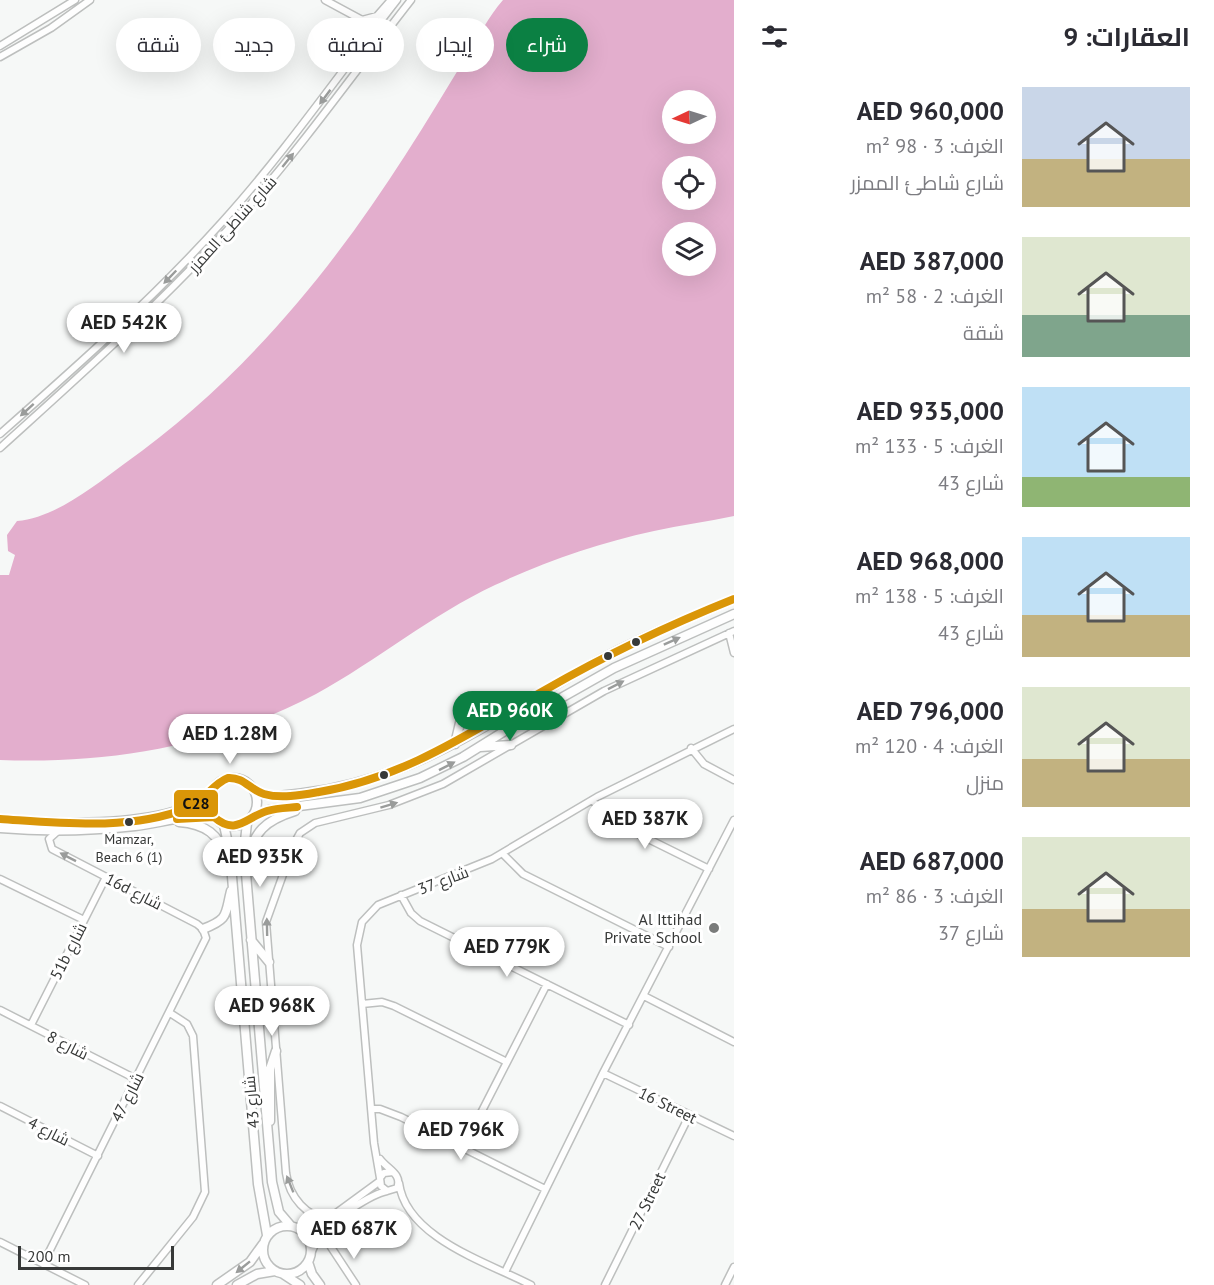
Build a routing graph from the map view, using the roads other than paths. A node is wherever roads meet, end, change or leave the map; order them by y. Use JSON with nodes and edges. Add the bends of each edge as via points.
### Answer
{"nodes":[{"id":1,"x":75,"y":0,"type":"edge"},
{"id":2,"x":90,"y":0,"type":"edge"},
{"id":3,"x":325,"y":0,"type":"edge"},
{"id":4,"x":391,"y":0,"type":"edge"},
{"id":5,"x":397,"y":0,"type":"edge"},
{"id":6,"x":411,"y":0,"type":"edge"},
{"id":7,"x":0,"y":46,"type":"edge"},
{"id":8,"x":0,"y":57,"type":"edge"},
{"id":9,"x":0,"y":434,"type":"edge"},
{"id":10,"x":0,"y":447,"type":"edge"},
{"id":11,"x":734,"y":599,"type":"edge"},
{"id":12,"x":734,"y":614,"type":"edge"},
{"id":13,"x":729,"y":633,"type":"edge"},
{"id":14,"x":734,"y":653,"type":"edge"},
{"id":15,"x":460,"y":723,"type":"dead end"},
{"id":16,"x":734,"y":729,"type":"edge"},
{"id":17,"x":455,"y":744,"type":"junction"},
{"id":18,"x":511,"y":745,"type":"junction"},
{"id":19,"x":480,"y":747,"type":"junction"},
{"id":20,"x":693,"y":747,"type":"junction"},
{"id":21,"x":732,"y":779,"type":"edge"},
{"id":22,"x":255,"y":791,"type":"junction"},
{"id":23,"x":210,"y":795,"type":"junction"},
{"id":24,"x":595,"y":798,"type":"junction"},
{"id":25,"x":313,"y":806,"type":"junction"},
{"id":26,"x":254,"y":816,"type":"junction"},
{"id":27,"x":214,"y":817,"type":"junction"},
{"id":28,"x":0,"y":819,"type":"edge"},
{"id":29,"x":734,"y":820,"type":"edge"},
{"id":30,"x":169,"y":821,"type":"junction"},
{"id":31,"x":247,"y":823,"type":"junction"},
{"id":32,"x":224,"y":825,"type":"junction"},
{"id":33,"x":0,"y":828,"type":"edge"},
{"id":34,"x":59,"y":830,"type":"junction"},
{"id":35,"x":505,"y":852,"type":"junction"},
{"id":36,"x":709,"y":869,"type":"junction"},
{"id":37,"x":106,"y":877,"type":"junction"},
{"id":38,"x":0,"y":879,"type":"edge"},
{"id":39,"x":246,"y":882,"type":"junction"},
{"id":40,"x":233,"y":883,"type":"junction"},
{"id":41,"x":404,"y":894,"type":"junction"},
{"id":42,"x":84,"y":920,"type":"junction"},
{"id":43,"x":203,"y":929,"type":"junction"},
{"id":44,"x":251,"y":940,"type":"junction"},
{"id":45,"x":669,"y":947,"type":"junction"},
{"id":46,"x":269,"y":962,"type":"junction"},
{"id":47,"x":547,"y":984,"type":"junction"},
{"id":48,"x":644,"y":996,"type":"junction"},
{"id":49,"x":362,"y":1004,"type":"junction"},
{"id":50,"x":0,"y":1010,"type":"edge"},
{"id":51,"x":170,"y":1013,"type":"junction"},
{"id":52,"x":629,"y":1025,"type":"junction"},
{"id":53,"x":31,"y":1026,"type":"junction"},
{"id":54,"x":734,"y":1042,"type":"edge"},
{"id":55,"x":276,"y":1051,"type":"junction"},
{"id":56,"x":507,"y":1062,"type":"junction"},
{"id":57,"x":603,"y":1073,"type":"junction"},
{"id":58,"x":136,"y":1079,"type":"junction"},
{"id":59,"x":0,"y":1106,"type":"edge"},
{"id":60,"x":371,"y":1112,"type":"junction"},
{"id":61,"x":689,"y":1116,"type":"junction"},
{"id":62,"x":267,"y":1136,"type":"junction"},
{"id":63,"x":734,"y":1136,"type":"edge"},
{"id":64,"x":463,"y":1148,"type":"junction"},
{"id":65,"x":98,"y":1156,"type":"junction"},
{"id":66,"x":378,"y":1156,"type":"junction"},
{"id":67,"x":393,"y":1172,"type":"junction"},
{"id":68,"x":380,"y":1179,"type":"junction"},
{"id":69,"x":399,"y":1183,"type":"junction"},
{"id":70,"x":545,"y":1189,"type":"junction"},
{"id":71,"x":389,"y":1192,"type":"junction"},
{"id":72,"x":406,"y":1202,"type":"junction"},
{"id":73,"x":331,"y":1217,"type":"junction"},
{"id":74,"x":294,"y":1227,"type":"junction"},
{"id":75,"x":265,"y":1239,"type":"junction"},
{"id":76,"x":0,"y":1242,"type":"edge"},
{"id":77,"x":331,"y":1247,"type":"dead end"},
{"id":78,"x":310,"y":1257,"type":"junction"},
{"id":79,"x":43,"y":1264,"type":"junction"},
{"id":80,"x":734,"y":1267,"type":"edge"},
{"id":81,"x":502,"y":1270,"type":"junction"},
{"id":82,"x":279,"y":1273,"type":"junction"},
{"id":83,"x":85,"y":1285,"type":"edge"},
{"id":84,"x":138,"y":1285,"type":"edge"},
{"id":85,"x":217,"y":1285,"type":"edge"},
{"id":86,"x":237,"y":1285,"type":"edge"},
{"id":87,"x":300,"y":1285,"type":"edge"},
{"id":88,"x":320,"y":1285,"type":"edge"},
{"id":89,"x":356,"y":1285,"type":"edge"},
{"id":90,"x":531,"y":1285,"type":"edge"},
{"id":91,"x":605,"y":1285,"type":"edge"},
{"id":92,"x":725,"y":1285,"type":"edge"}],
"edges":[{"from":1,"to":7,"type":"street"},
{"from":2,"to":8,"type":"street"},
{"from":3,"to":4,"type":"street","via":[[362,20],[377,16]]},
{"from":5,"to":9,"type":"street","name":"شارع شاطئ الممزر","one_way":true,"via":[[313,113],[223,221],[110,337]]},
{"from":10,"to":6,"type":"street","name":"شارع شاطئ الممزر","one_way":true,"via":[[116,344],[211,249],[268,184]]},
{"from":11,"to":17,"type":"main road","via":[[600,660]]},
{"from":19,"to":12,"type":"main road","one_way":true,"via":[[614,668]]},
{"from":13,"to":14,"type":"street"},
{"from":18,"to":13,"type":"street","one_way":true,"via":[[604,691]]},
{"from":15,"to":17,"type":"main road"},
{"from":16,"to":20,"type":"street","name":"شارع 37"},
{"from":17,"to":22,"type":"main road","via":[[400,770],[356,784],[288,795],[269,796]]},
{"from":18,"to":19,"type":"main road"},
{"from":46,"to":18,"type":"street","one_way":true,"via":[[268,913],[303,830],[431,790]]},
{"from":25,"to":19,"type":"main road","one_way":true,"via":[[398,787]]},
{"from":20,"to":21,"type":"street","via":[[708,767]]},
{"from":20,"to":24,"type":"street","name":"شارع 37"},
{"from":22,"to":23,"type":"main road","via":[[242,779],[231,778],[216,785]]},
{"from":22,"to":26,"type":"main road"},
{"from":23,"to":27,"type":"main road","via":[[209,807]]},
{"from":23,"to":28,"type":"main road","via":[[187,808],[145,817],[81,822]]},
{"from":24,"to":35,"type":"street","name":"شارع 37"},
{"from":24,"to":36,"type":"street","via":[[599,808],[614,822]]},
{"from":25,"to":26,"type":"main road","via":[[269,810]]},
{"from":25,"to":39,"type":"main road","via":[[275,817],[261,828],[252,843]]},
{"from":26,"to":31,"type":"main road"},
{"from":27,"to":30,"type":"main road"},
{"from":27,"to":32,"type":"main road"},
{"from":29,"to":36,"type":"street"},
{"from":30,"to":34,"type":"main road","via":[[109,829]]},
{"from":30,"to":40,"type":"main road","via":[[197,824],[213,833],[222,846]]},
{"from":31,"to":32,"type":"main road"},
{"from":31,"to":39,"type":"main road","name":"شارع 43","via":[[243,837]]},
{"from":32,"to":40,"type":"main road","name":"شارع 43"},
{"from":33,"to":34,"type":"main road"},
{"from":37,"to":34,"type":"street","name":"16d شارع","one_way":true,"via":[[52,849],[49,839]]},
{"from":35,"to":41,"type":"street","name":"شارع 37","via":[[463,873]]},
{"from":35,"to":45,"type":"street","via":[[523,874]]},
{"from":36,"to":45,"type":"street"},
{"from":37,"to":42,"type":"street","name":"51b شارع"},
{"from":37,"to":43,"type":"street","name":"16d شارع"},
{"from":38,"to":42,"type":"street"},
{"from":39,"to":44,"type":"main road","name":"شارع 43"},
{"from":40,"to":43,"type":"main road","via":[[225,916],[218,924]]},
{"from":40,"to":75,"type":"main road","name":"شارع 43"},
{"from":41,"to":47,"type":"street","via":[[407,907],[420,921]]},
{"from":41,"to":49,"type":"street","name":"شارع 37","via":[[372,910],[359,929]]},
{"from":42,"to":53,"type":"street","name":"51b شارع"},
{"from":43,"to":51,"type":"street","name":"شارع 47","via":[[206,943]]},
{"from":44,"to":46,"type":"main road"},
{"from":44,"to":62,"type":"main road","name":"شارع 43"},
{"from":45,"to":48,"type":"street"},
{"from":46,"to":55,"type":"street"},
{"from":47,"to":52,"type":"street"},
{"from":47,"to":56,"type":"street"},
{"from":48,"to":52,"type":"street"},
{"from":48,"to":54,"type":"street"},
{"from":49,"to":56,"type":"street","via":[[382,1002],[394,1006]]},
{"from":49,"to":60,"type":"street","name":"شارع 37"},
{"from":50,"to":53,"type":"street","name":"شارع 8"},
{"from":51,"to":58,"type":"street","name":"شارع 47"},
{"from":51,"to":84,"type":"street","via":[[187,1024],[192,1036],[205,1192],[196,1212]]},
{"from":52,"to":57,"type":"street"},
{"from":53,"to":58,"type":"street","name":"شارع 8"},
{"from":55,"to":62,"type":"main road","via":[[270,1069],[271,1118]]},
{"from":73,"to":55,"type":"street","one_way":true,"via":[[307,1212],[288,1181]]},
{"from":56,"to":64,"type":"street"},
{"from":57,"to":61,"type":"street","name":"16 Street"},
{"from":57,"to":70,"type":"street"},
{"from":58,"to":65,"type":"street","name":"شارع 47"},
{"from":59,"to":65,"type":"street","name":"شارع 4"},
{"from":60,"to":64,"type":"street","via":[[384,1111]]},
{"from":60,"to":66,"type":"street","name":"شارع 37"},
{"from":61,"to":63,"type":"street","name":"16 Street"},
{"from":61,"to":91,"type":"street","name":"27 Street"},
{"from":62,"to":74,"type":"main road","name":"شارع 43","via":[[274,1198],[279,1212]]},
{"from":64,"to":70,"type":"street"},
{"from":65,"to":79,"type":"street","name":"شارع 47"},
{"from":66,"to":67,"type":"street"},
{"from":66,"to":68,"type":"street","name":"شارع 37"},
{"from":67,"to":68,"type":"street"},
{"from":67,"to":69,"type":"street"},
{"from":68,"to":71,"type":"street","via":[[381,1186]]},
{"from":68,"to":73,"type":"street","via":[[371,1190]]},
{"from":69,"to":71,"type":"street"},
{"from":69,"to":72,"type":"street"},
{"from":70,"to":81,"type":"street"},
{"from":71,"to":72,"type":"street"},
{"from":71,"to":78,"type":"street","via":[[372,1197],[323,1231]]},
{"from":72,"to":81,"type":"street","via":[[437,1239]]},
{"from":73,"to":74,"type":"street","via":[[318,1225]]},
{"from":74,"to":75,"type":"main road","via":[[280,1227]]},
{"from":74,"to":78,"type":"main road","via":[[308,1238]]},
{"from":75,"to":82,"type":"main road","via":[[264,1259]]},
{"from":75,"to":85,"type":"main road","one_way":true,"via":[[246,1266]]},
{"from":76,"to":79,"type":"street"},
{"from":77,"to":89,"type":"street"},
{"from":78,"to":82,"type":"main road","via":[[296,1272]]},
{"from":78,"to":88,"type":"main road","via":[[312,1274]]},
{"from":79,"to":83,"type":"street"},
{"from":80,"to":92,"type":"street"},
{"from":81,"to":90,"type":"street"},
{"from":82,"to":86,"type":"main road","via":[[257,1274]]},
{"from":82,"to":87,"type":"main road"}]}
